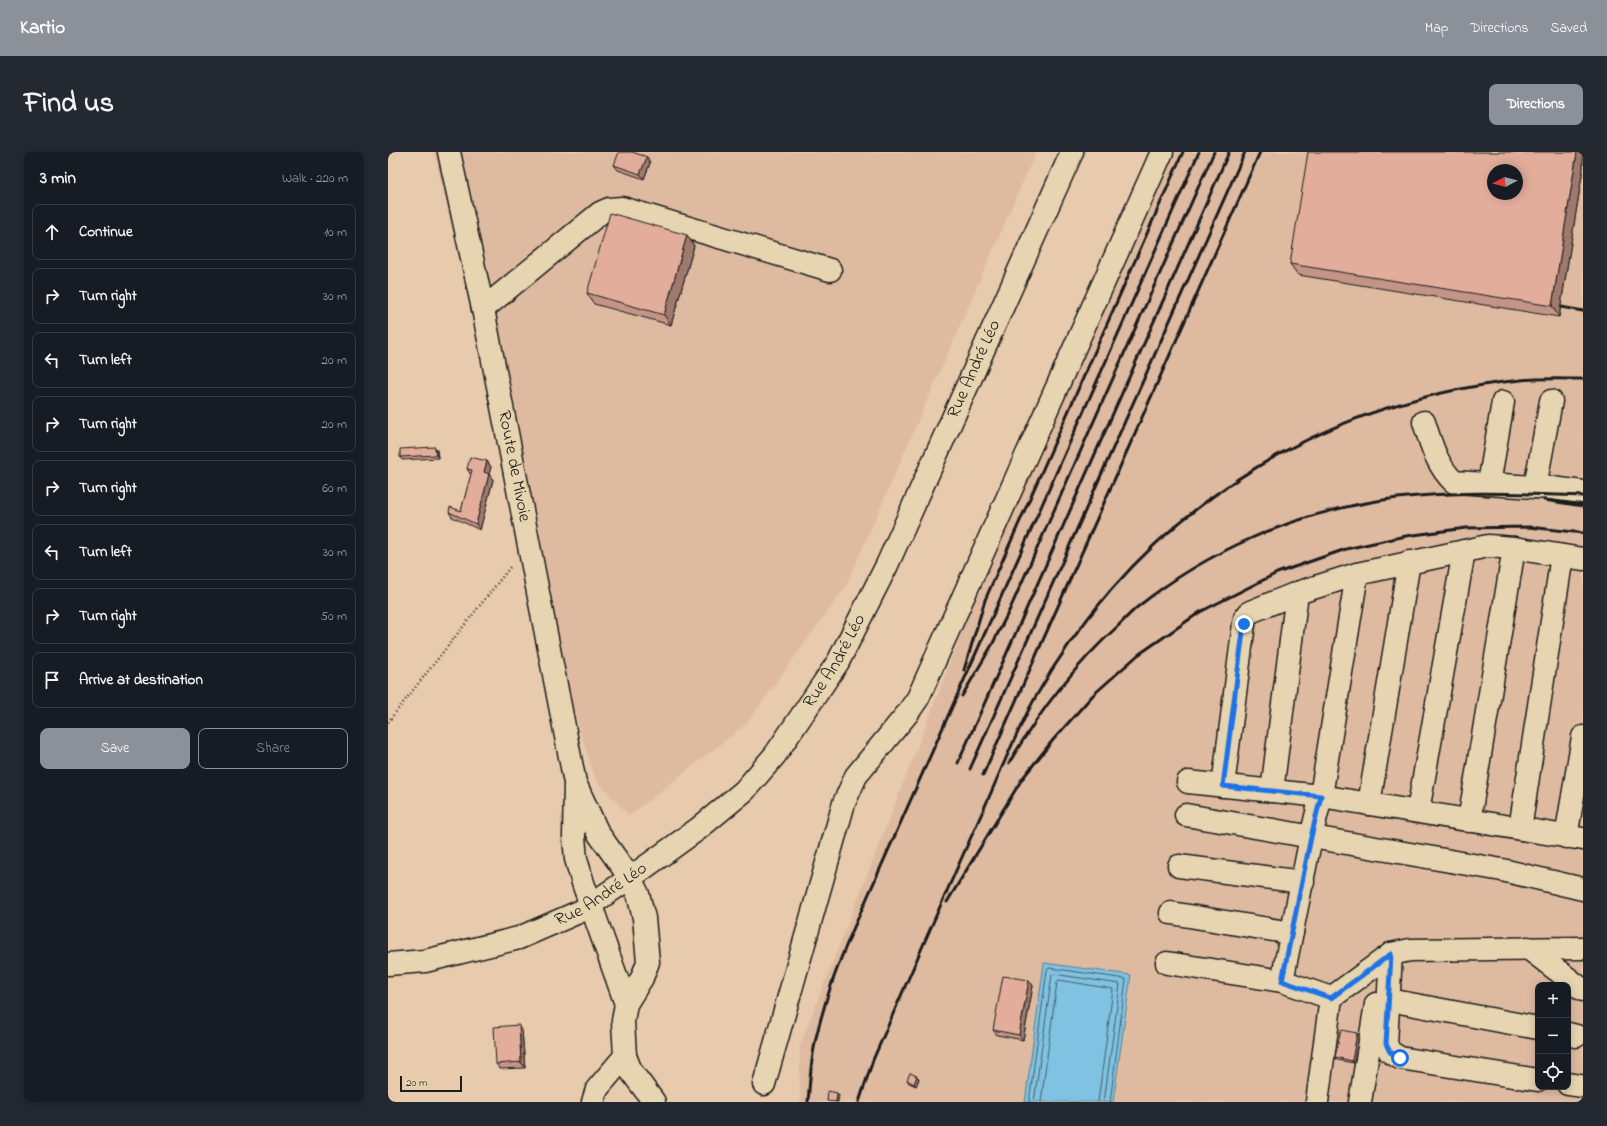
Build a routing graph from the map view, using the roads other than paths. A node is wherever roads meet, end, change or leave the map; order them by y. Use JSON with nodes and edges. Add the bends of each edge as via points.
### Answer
{"nodes":[{"id":1,"x":448,"y":152,"type":"edge"},
{"id":2,"x":1072,"y":152,"type":"edge"},
{"id":3,"x":1162,"y":152,"type":"edge"},
{"id":4,"x":830,"y":270,"type":"dead end"},
{"id":5,"x":483,"y":309,"type":"junction"},
{"id":6,"x":1551,"y":401,"type":"dead end"},
{"id":7,"x":1503,"y":402,"type":"dead end"},
{"id":8,"x":1424,"y":422,"type":"dead end"},
{"id":9,"x":1489,"y":484,"type":"junction"},
{"id":10,"x":1535,"y":487,"type":"junction"},
{"id":11,"x":1583,"y":491,"type":"edge"},
{"id":12,"x":1514,"y":548,"type":"junction"},
{"id":13,"x":1464,"y":550,"type":"junction"},
{"id":14,"x":1573,"y":557,"type":"edge"},
{"id":15,"x":1409,"y":562,"type":"junction"},
{"id":16,"x":1357,"y":574,"type":"junction"},
{"id":17,"x":1297,"y":593,"type":"junction"},
{"id":18,"x":1583,"y":737,"type":"edge"},
{"id":19,"x":1188,"y":782,"type":"dead end"},
{"id":20,"x":575,"y":783,"type":"junction"},
{"id":21,"x":1223,"y":786,"type":"junction"},
{"id":22,"x":1272,"y":791,"type":"junction"},
{"id":23,"x":1321,"y":796,"type":"junction"},
{"id":24,"x":1368,"y":804,"type":"junction"},
{"id":25,"x":1418,"y":811,"type":"junction"},
{"id":26,"x":1186,"y":815,"type":"dead end"},
{"id":27,"x":1469,"y":821,"type":"junction"},
{"id":28,"x":1520,"y":829,"type":"junction"},
{"id":29,"x":1311,"y":837,"type":"junction"},
{"id":30,"x":1574,"y":838,"type":"edge"},
{"id":31,"x":1179,"y":866,"type":"dead end"},
{"id":32,"x":630,"y":878,"type":"junction"},
{"id":33,"x":1303,"y":882,"type":"junction"},
{"id":34,"x":1583,"y":889,"type":"edge"},
{"id":35,"x":591,"y":904,"type":"junction"},
{"id":36,"x":1172,"y":913,"type":"dead end"},
{"id":37,"x":1292,"y":933,"type":"junction"},
{"id":38,"x":1528,"y":948,"type":"junction"},
{"id":39,"x":1583,"y":948,"type":"edge"},
{"id":40,"x":1387,"y":958,"type":"junction"},
{"id":41,"x":1168,"y":963,"type":"dead end"},
{"id":42,"x":388,"y":964,"type":"edge"},
{"id":43,"x":1282,"y":981,"type":"junction"},
{"id":44,"x":1583,"y":990,"type":"edge"},
{"id":45,"x":1331,"y":998,"type":"junction"},
{"id":46,"x":1389,"y":1000,"type":"junction"},
{"id":47,"x":626,"y":1004,"type":"junction"},
{"id":48,"x":1535,"y":1027,"type":"edge"},
{"id":49,"x":625,"y":1056,"type":"junction"},
{"id":50,"x":1535,"y":1080,"type":"edge"},
{"id":51,"x":764,"y":1084,"type":"dead end"},
{"id":52,"x":592,"y":1102,"type":"edge"},
{"id":53,"x":654,"y":1102,"type":"edge"},
{"id":54,"x":1319,"y":1102,"type":"edge"},
{"id":55,"x":1360,"y":1102,"type":"edge"}],
"edges":[{"from":1,"to":5,"type":"street","name":"Route de Mivoie"},
{"from":2,"to":32,"type":"street","name":"Rue André Léo","via":[[887,565],[838,662],[775,756],[744,791],[698,829]]},
{"from":3,"to":51,"type":"street","via":[[918,698],[856,776],[847,796]]},
{"from":4,"to":5,"type":"street","via":[[622,208],[609,209],[600,213]]},
{"from":5,"to":20,"type":"street","name":"Route de Mivoie"},
{"from":6,"to":10,"type":"street"},
{"from":7,"to":9,"type":"street"},
{"from":8,"to":9,"type":"street","via":[[1438,464],[1450,479],[1454,482]]},
{"from":9,"to":10,"type":"street"},
{"from":10,"to":11,"type":"street"},
{"from":12,"to":13,"type":"street","via":[[1488,546]]},
{"from":12,"to":14,"type":"street"},
{"from":12,"to":27,"type":"street"},
{"from":13,"to":15,"type":"street"},
{"from":13,"to":25,"type":"street"},
{"from":14,"to":28,"type":"street"},
{"from":15,"to":16,"type":"street"},
{"from":15,"to":24,"type":"street"},
{"from":16,"to":17,"type":"street"},
{"from":16,"to":23,"type":"street"},
{"from":17,"to":21,"type":"street","via":[[1250,612],[1245,618]]},
{"from":17,"to":22,"type":"street"},
{"from":18,"to":30,"type":"street"},
{"from":19,"to":21,"type":"street"},
{"from":20,"to":32,"type":"street","name":"Route de Mivoie","via":[[598,833]]},
{"from":20,"to":35,"type":"street","name":"Route de Mivoie","via":[[576,860]]},
{"from":21,"to":22,"type":"street"},
{"from":22,"to":23,"type":"street"},
{"from":23,"to":24,"type":"street"},
{"from":23,"to":29,"type":"street"},
{"from":24,"to":25,"type":"street"},
{"from":25,"to":27,"type":"street"},
{"from":26,"to":29,"type":"street"},
{"from":27,"to":28,"type":"street"},
{"from":28,"to":30,"type":"street"},
{"from":29,"to":33,"type":"street"},
{"from":29,"to":34,"type":"street","via":[[1502,870]]},
{"from":31,"to":33,"type":"street"},
{"from":32,"to":35,"type":"street","name":"Rue André Léo"},
{"from":32,"to":47,"type":"street","name":"Route de Mivoie","via":[[638,894],[644,918],[648,962],[642,978]]},
{"from":33,"to":37,"type":"street"},
{"from":35,"to":42,"type":"street","name":"Rue André Léo","via":[[581,911],[519,938],[425,961]]},
{"from":35,"to":47,"type":"street","name":"Route de Mivoie"},
{"from":36,"to":37,"type":"street"},
{"from":37,"to":43,"type":"street"},
{"from":38,"to":39,"type":"street"},
{"from":38,"to":40,"type":"street","via":[[1410,950]]},
{"from":38,"to":44,"type":"street"},
{"from":40,"to":45,"type":"street"},
{"from":40,"to":46,"type":"street"},
{"from":40,"to":55,"type":"street"},
{"from":41,"to":43,"type":"street"},
{"from":43,"to":45,"type":"street"},
{"from":45,"to":54,"type":"street"},
{"from":46,"to":48,"type":"street"},
{"from":46,"to":50,"type":"street","via":[[1386,1044],[1390,1052],[1400,1058]]},
{"from":47,"to":49,"type":"street","via":[[623,1021]]},
{"from":49,"to":52,"type":"street","via":[[597,1089]]},
{"from":49,"to":53,"type":"street","via":[[631,1071]]}]}
